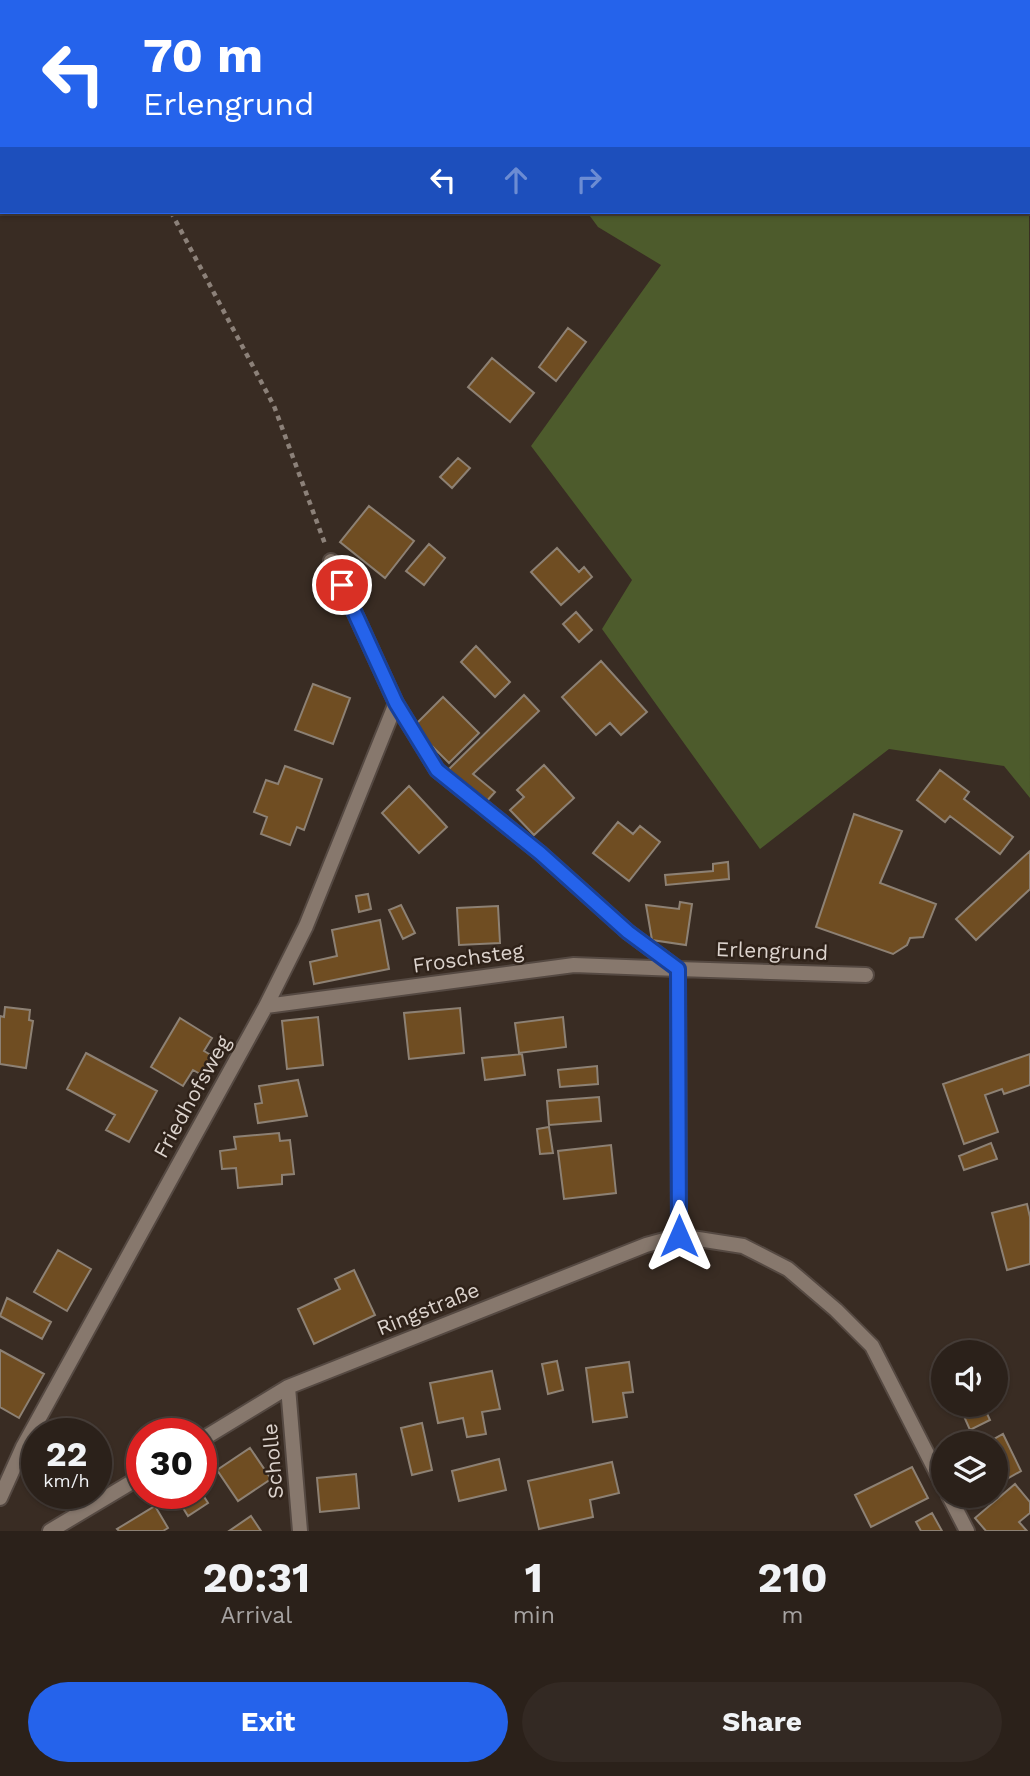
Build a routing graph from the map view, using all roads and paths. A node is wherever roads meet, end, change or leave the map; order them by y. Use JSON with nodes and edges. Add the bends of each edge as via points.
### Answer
{"nodes":[{"id":1,"x":172,"y":214,"type":"edge"},
{"id":2,"x":331,"y":561,"type":"joint"},
{"id":3,"x":396,"y":703,"type":"junction"},
{"id":4,"x":678,"y":969,"type":"junction"},
{"id":5,"x":866,"y":975,"type":"dead end"},
{"id":6,"x":265,"y":1006,"type":"junction"},
{"id":7,"x":679,"y":1236,"type":"junction"},
{"id":8,"x":288,"y":1387,"type":"junction"},
{"id":9,"x":217,"y":1430,"type":"edge"},
{"id":10,"x":931,"y":1462,"type":"edge"},
{"id":11,"x":126,"y":1486,"type":"edge"},
{"id":12,"x":0,"y":1498,"type":"edge"},
{"id":13,"x":955,"y":1508,"type":"edge"},
{"id":14,"x":50,"y":1531,"type":"edge"},
{"id":15,"x":300,"y":1531,"type":"edge"},
{"id":16,"x":967,"y":1531,"type":"edge"}],
"edges":[{"from":1,"to":2,"type":"path","via":[[274,406]]},
{"from":2,"to":3,"type":"street"},
{"from":3,"to":4,"type":"street","via":[[437,770]]},
{"from":3,"to":6,"type":"street","name":"Friedhofsweg","via":[[306,926]]},
{"from":4,"to":5,"type":"street","name":"Erlengrund"},
{"from":4,"to":6,"type":"street","name":"Froschsteg","via":[[574,965]]},
{"from":4,"to":7,"type":"street"},
{"from":6,"to":12,"type":"street","name":"Friedhofsweg","via":[[23,1447]]},
{"from":7,"to":8,"type":"street","name":"Ringstraße"},
{"from":7,"to":10,"type":"street","via":[[743,1246],[788,1269],[836,1310],[872,1346]]},
{"from":8,"to":9,"type":"street","name":"Ringstraße"},
{"from":8,"to":15,"type":"street","name":"Scholle"},
{"from":11,"to":14,"type":"street"},
{"from":13,"to":16,"type":"street"}]}
